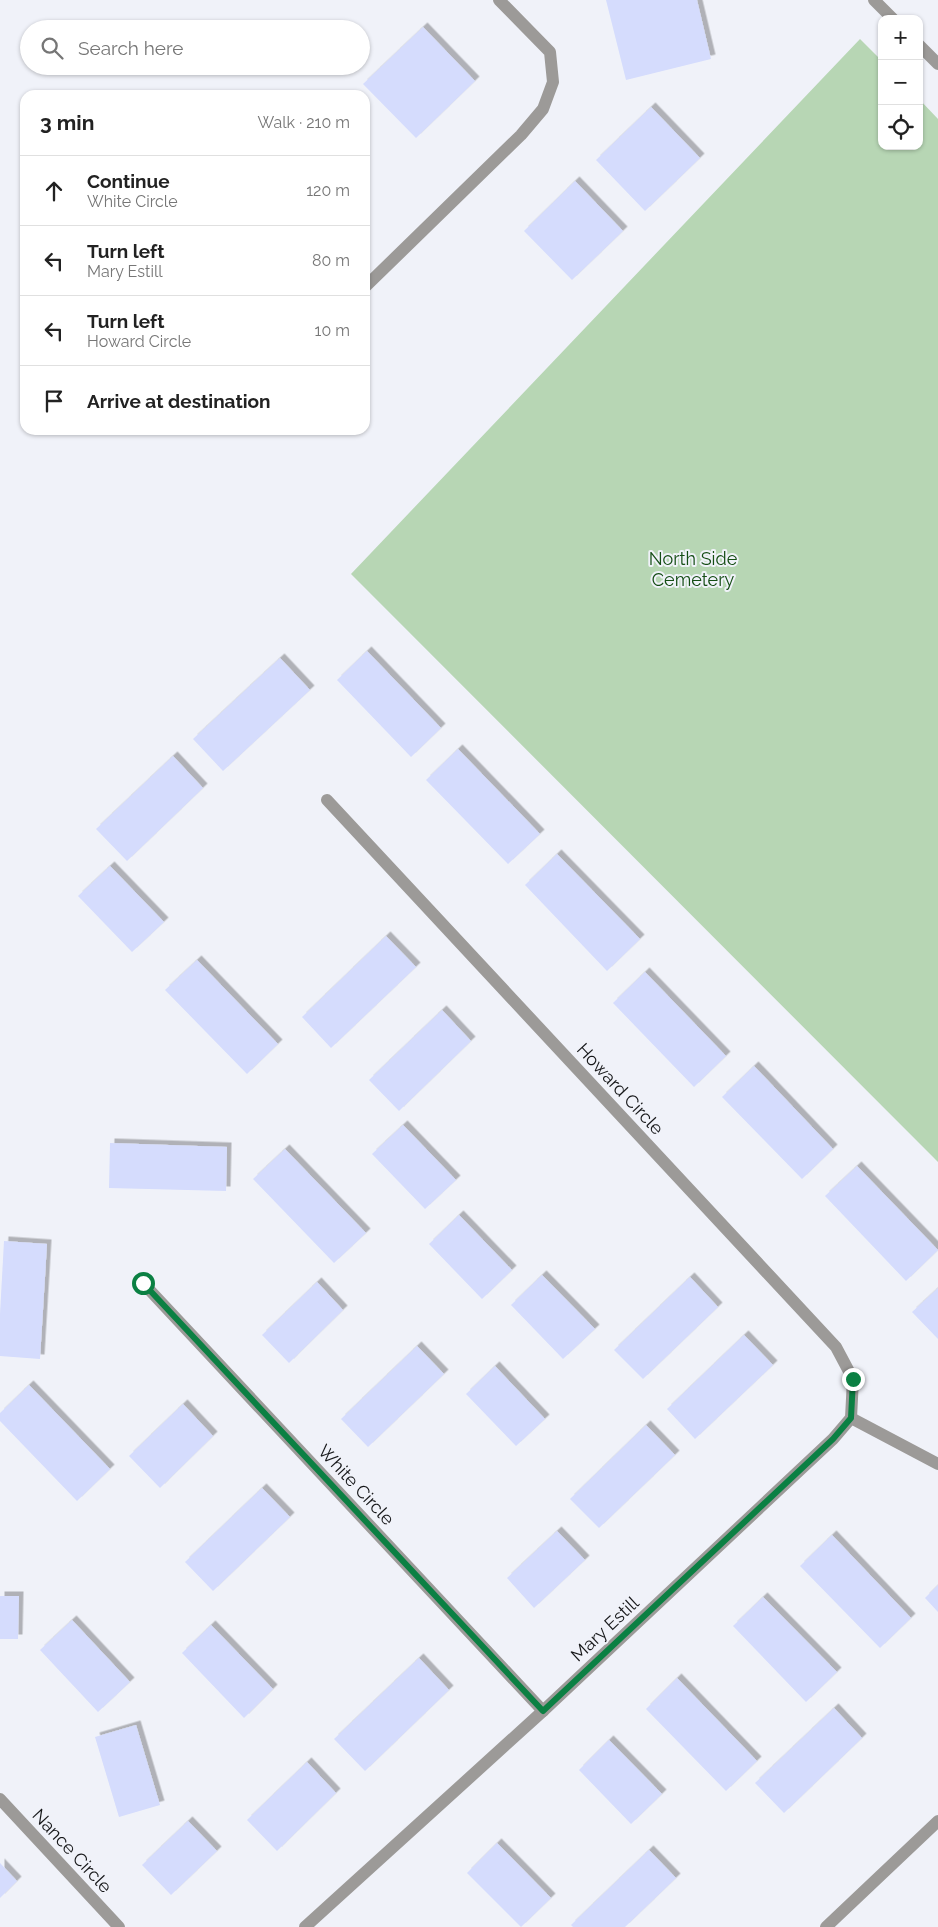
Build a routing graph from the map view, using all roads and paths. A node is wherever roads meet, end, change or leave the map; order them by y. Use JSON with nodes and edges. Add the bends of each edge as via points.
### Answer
{"nodes":[{"id":1,"x":499,"y":0,"type":"edge"},
{"id":2,"x":874,"y":0,"type":"edge"},
{"id":3,"x":889,"y":15,"type":"edge"},
{"id":4,"x":923,"y":49,"type":"edge"},
{"id":5,"x":938,"y":64,"type":"edge"},
{"id":6,"x":370,"y":282,"type":"edge"},
{"id":7,"x":327,"y":800,"type":"dead end"},
{"id":8,"x":143,"y":1283,"type":"dead end"},
{"id":9,"x":851,"y":1418,"type":"junction"},
{"id":10,"x":938,"y":1464,"type":"edge"},
{"id":11,"x":543,"y":1711,"type":"junction"},
{"id":12,"x":0,"y":1799,"type":"edge"},
{"id":13,"x":938,"y":1822,"type":"edge"},
{"id":14,"x":119,"y":1927,"type":"edge"},
{"id":15,"x":305,"y":1927,"type":"edge"},
{"id":16,"x":826,"y":1927,"type":"edge"}],
"edges":[{"from":1,"to":6,"type":"street","via":[[550,52],[553,82],[544,109]]},
{"from":2,"to":3,"type":"street"},
{"from":4,"to":5,"type":"street"},
{"from":7,"to":9,"type":"street","name":"Howard Circle","via":[[836,1347],[853,1379]]},
{"from":8,"to":11,"type":"street","name":"White Circle"},
{"from":9,"to":10,"type":"street"},
{"from":9,"to":11,"type":"street","name":"Mary Estill","via":[[833,1439]]},
{"from":11,"to":15,"type":"street","name":"Mary Estill"},
{"from":12,"to":14,"type":"street","name":"Nance Circle"},
{"from":13,"to":16,"type":"street"}]}
